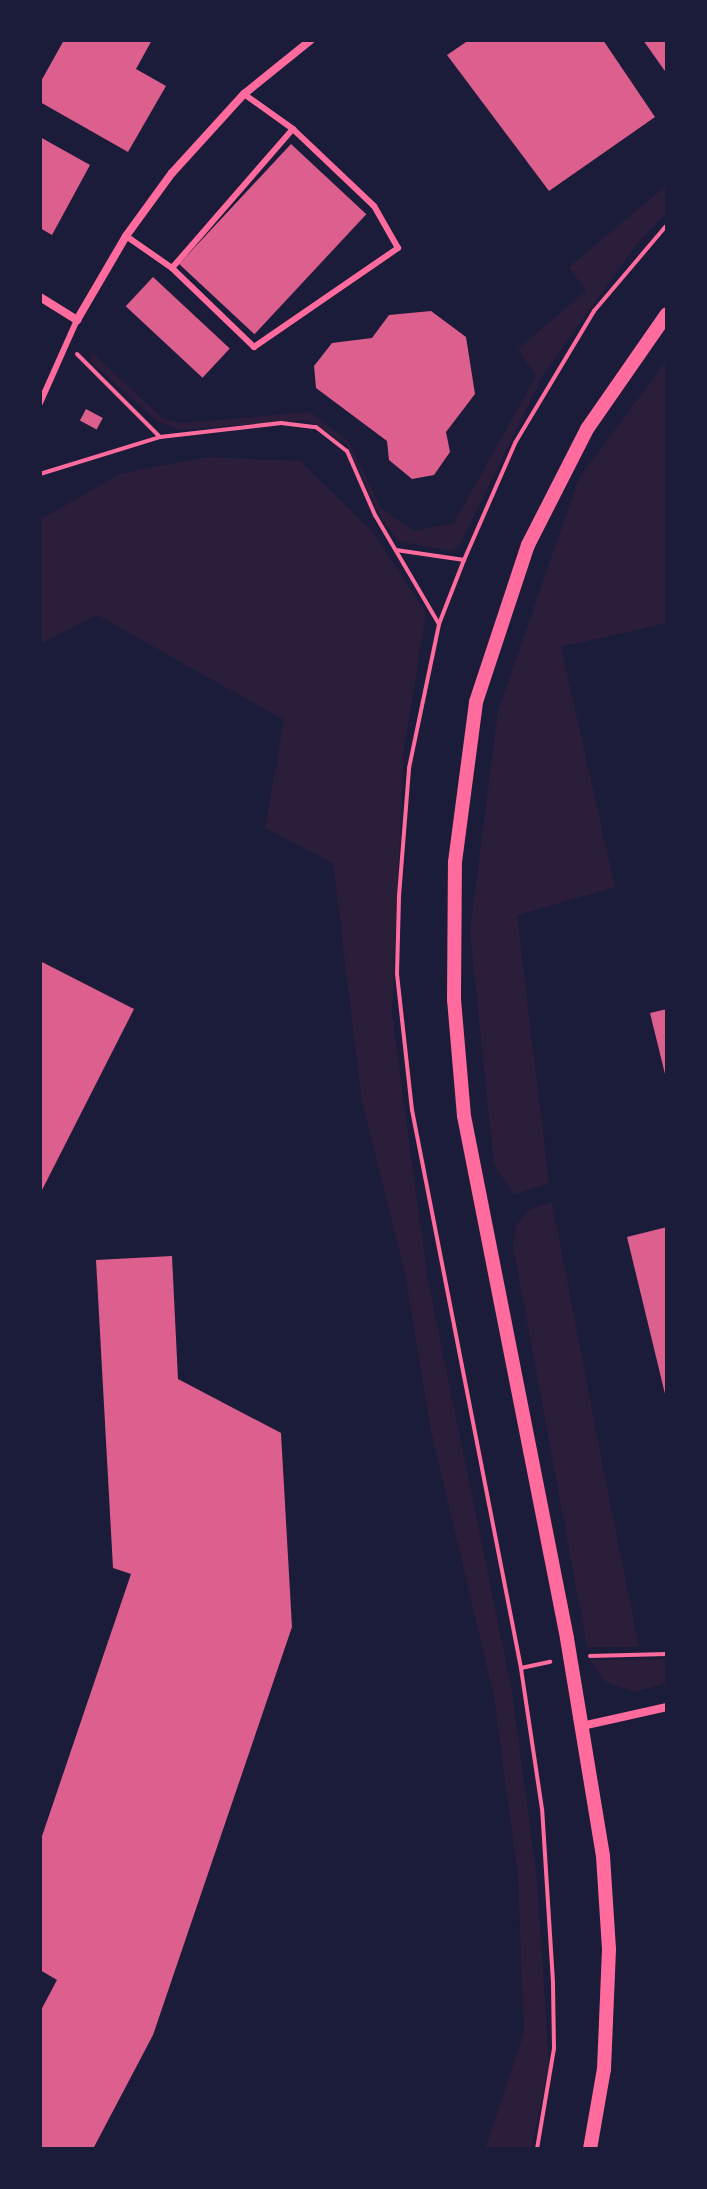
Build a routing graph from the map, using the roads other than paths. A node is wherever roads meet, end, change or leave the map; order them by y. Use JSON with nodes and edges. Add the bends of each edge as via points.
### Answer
{"nodes":[{"id":1,"x":311,"y":40,"type":"edge"},
{"id":2,"x":244,"y":94,"type":"junction"},
{"id":3,"x":293,"y":129,"type":"junction"},
{"id":4,"x":126,"y":236,"type":"junction"},
{"id":5,"x":172,"y":268,"type":"junction"},
{"id":6,"x":40,"y":297,"type":"edge"},
{"id":7,"x":667,"y":314,"type":"edge"},
{"id":8,"x":77,"y":320,"type":"junction"},
{"id":9,"x":40,"y":403,"type":"edge"},
{"id":10,"x":667,"y":1707,"type":"edge"},
{"id":11,"x":582,"y":1726,"type":"junction"},
{"id":12,"x":590,"y":2149,"type":"edge"}],
"edges":[{"from":1,"to":2,"type":"street"},
{"from":2,"to":3,"type":"lane"},
{"from":2,"to":4,"type":"street","via":[[172,173]]},
{"from":3,"to":5,"type":"lane"},
{"from":3,"to":5,"type":"lane","via":[[374,206],[398,248],[254,347]]},
{"from":4,"to":5,"type":"lane"},
{"from":4,"to":8,"type":"street"},
{"from":6,"to":8,"type":"street"},
{"from":7,"to":11,"type":"street","via":[[587,429],[528,545],[476,702],[455,862],[454,999],[464,1116]]},
{"from":8,"to":9,"type":"lane"},
{"from":10,"to":11,"type":"street"},
{"from":11,"to":12,"type":"street","via":[[603,1856],[609,1949],[604,2069]]}]}
